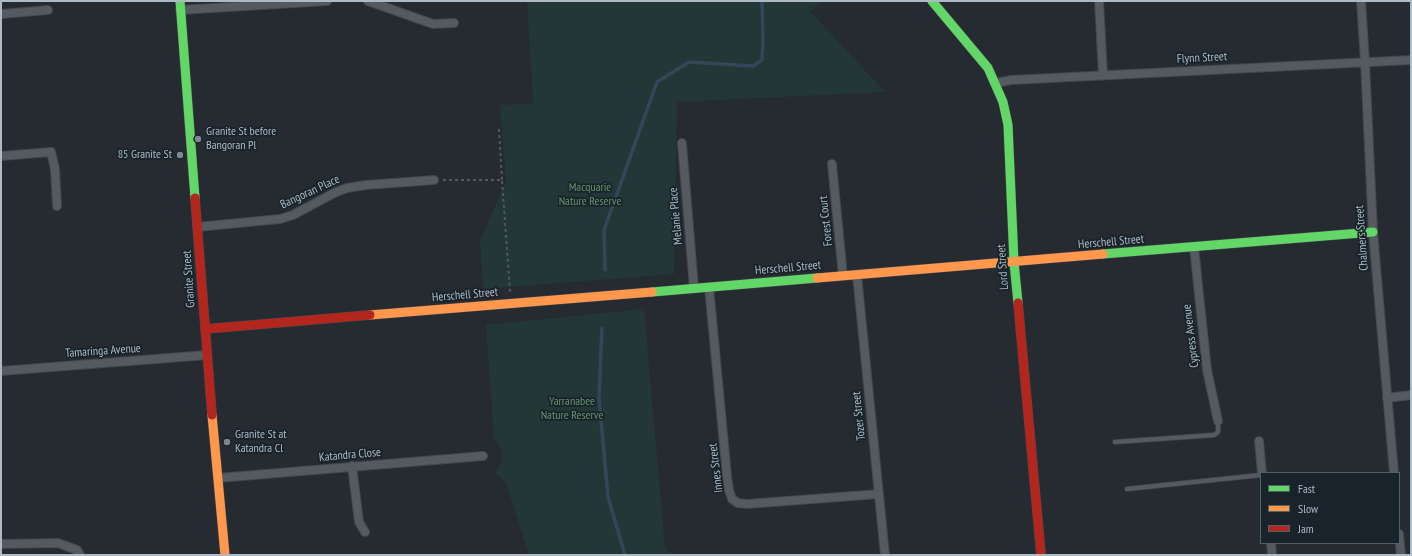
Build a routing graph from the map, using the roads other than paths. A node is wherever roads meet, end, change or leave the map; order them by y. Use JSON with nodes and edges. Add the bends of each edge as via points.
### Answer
{"nodes":[{"id":1,"x":327,"y":1,"type":"edge"},
{"id":2,"x":368,"y":1,"type":"edge"},
{"id":3,"x":932,"y":1,"type":"edge"},
{"id":4,"x":1099,"y":1,"type":"edge"},
{"id":5,"x":1361,"y":1,"type":"edge"},
{"id":6,"x":180,"y":6,"type":"edge"},
{"id":7,"x":48,"y":10,"type":"dead end"},
{"id":8,"x":1,"y":14,"type":"edge"},
{"id":9,"x":454,"y":24,"type":"dead end"},
{"id":10,"x":1411,"y":60,"type":"edge"},
{"id":11,"x":1365,"y":62,"type":"junction"},
{"id":12,"x":1104,"y":75,"type":"junction"},
{"id":13,"x":996,"y":83,"type":"junction"},
{"id":14,"x":682,"y":143,"type":"dead end"},
{"id":15,"x":1,"y":156,"type":"edge"},
{"id":16,"x":832,"y":164,"type":"dead end"},
{"id":17,"x":434,"y":180,"type":"road end"},
{"id":18,"x":57,"y":206,"type":"dead end"},
{"id":19,"x":197,"y":227,"type":"junction"},
{"id":20,"x":1373,"y":232,"type":"junction"},
{"id":21,"x":1194,"y":247,"type":"junction"},
{"id":22,"x":1014,"y":262,"type":"junction"},
{"id":23,"x":857,"y":275,"type":"junction"},
{"id":24,"x":843,"y":276,"type":"junction"},
{"id":25,"x":709,"y":286,"type":"junction"},
{"id":26,"x":694,"y":288,"type":"junction"},
{"id":27,"x":205,"y":329,"type":"junction"},
{"id":28,"x":207,"y":355,"type":"junction"},
{"id":29,"x":1,"y":371,"type":"edge"},
{"id":30,"x":1411,"y":395,"type":"edge"},
{"id":31,"x":1387,"y":398,"type":"junction"},
{"id":32,"x":1218,"y":421,"type":"joint"},
{"id":33,"x":1259,"y":441,"type":"dead end"},
{"id":34,"x":1115,"y":442,"type":"dead end"},
{"id":35,"x":483,"y":456,"type":"dead end"},
{"id":36,"x":352,"y":466,"type":"junction"},
{"id":37,"x":1261,"y":472,"type":"edge"},
{"id":38,"x":1394,"y":472,"type":"edge"},
{"id":39,"x":1260,"y":474,"type":"edge"},
{"id":40,"x":218,"y":478,"type":"junction"},
{"id":41,"x":1127,"y":489,"type":"dead end"},
{"id":42,"x":879,"y":494,"type":"junction"},
{"id":43,"x":365,"y":532,"type":"dead end"},
{"id":44,"x":1,"y":544,"type":"edge"},
{"id":45,"x":1271,"y":544,"type":"edge"},
{"id":46,"x":1400,"y":544,"type":"edge"},
{"id":47,"x":80,"y":555,"type":"edge"},
{"id":48,"x":225,"y":555,"type":"edge"},
{"id":49,"x":885,"y":555,"type":"edge"},
{"id":50,"x":1041,"y":555,"type":"edge"},
{"id":51,"x":1272,"y":555,"type":"edge"},
{"id":52,"x":1401,"y":555,"type":"edge"}],
"edges":[{"from":1,"to":6,"type":"street"},
{"from":2,"to":9,"type":"street","via":[[433,24]]},
{"from":3,"to":13,"type":"street","name":"Lord Street","via":[[988,68]]},
{"from":4,"to":12,"type":"street"},
{"from":5,"to":11,"type":"street","name":"Chalmers Street"},
{"from":6,"to":19,"type":"street","name":"Granite Street"},
{"from":7,"to":8,"type":"street"},
{"from":10,"to":11,"type":"street","name":"Flynn Street"},
{"from":11,"to":12,"type":"street","name":"Flynn Street"},
{"from":11,"to":20,"type":"street","name":"Chalmers Street"},
{"from":12,"to":13,"type":"street","name":"Flynn Street"},
{"from":13,"to":22,"type":"street","name":"Lord Street","via":[[1008,125]]},
{"from":14,"to":26,"type":"street","name":"Melanie Place"},
{"from":15,"to":18,"type":"street","via":[[51,152],[55,169]]},
{"from":16,"to":24,"type":"street","name":"Forest Court"},
{"from":17,"to":19,"type":"street","name":"Bangoran Place","via":[[347,188],[280,220]]},
{"from":19,"to":27,"type":"street","name":"Granite Street"},
{"from":20,"to":21,"type":"street","name":"Herschell Street"},
{"from":20,"to":31,"type":"street","name":"Chalmers Street"},
{"from":21,"to":22,"type":"street","name":"Herschell Street"},
{"from":21,"to":32,"type":"street","name":"Cypress Avenue","via":[[1207,370]]},
{"from":22,"to":23,"type":"street","name":"Herschell Street"},
{"from":22,"to":50,"type":"street","name":"Lord Street"},
{"from":23,"to":24,"type":"street","name":"Herschell Street"},
{"from":23,"to":42,"type":"street","name":"Tozer Street"},
{"from":24,"to":25,"type":"street","name":"Herschell Street"},
{"from":25,"to":26,"type":"street","name":"Herschell Street"},
{"from":25,"to":42,"type":"street","name":"Innes Street","via":[[727,476],[732,499],[747,504]]},
{"from":26,"to":27,"type":"street","name":"Herschell Street"},
{"from":27,"to":28,"type":"street","name":"Granite Street"},
{"from":28,"to":29,"type":"street","name":"Tamaringa Avenue"},
{"from":28,"to":40,"type":"street","name":"Granite Street"},
{"from":30,"to":31,"type":"street"},
{"from":31,"to":38,"type":"street","name":"Chalmers Street"},
{"from":32,"to":34,"type":"lane","via":[[1218,432],[1214,435]]},
{"from":33,"to":37,"type":"street"},
{"from":35,"to":36,"type":"street","name":"Katandra Close"},
{"from":36,"to":40,"type":"street","name":"Katandra Close"},
{"from":36,"to":43,"type":"street","via":[[358,522]]},
{"from":39,"to":41,"type":"lane"},
{"from":40,"to":48,"type":"street","name":"Granite Street"},
{"from":42,"to":49,"type":"street","name":"Tozer Street"},
{"from":44,"to":47,"type":"street","via":[[58,543],[77,550]]},
{"from":45,"to":51,"type":"street"},
{"from":46,"to":52,"type":"street"}]}
